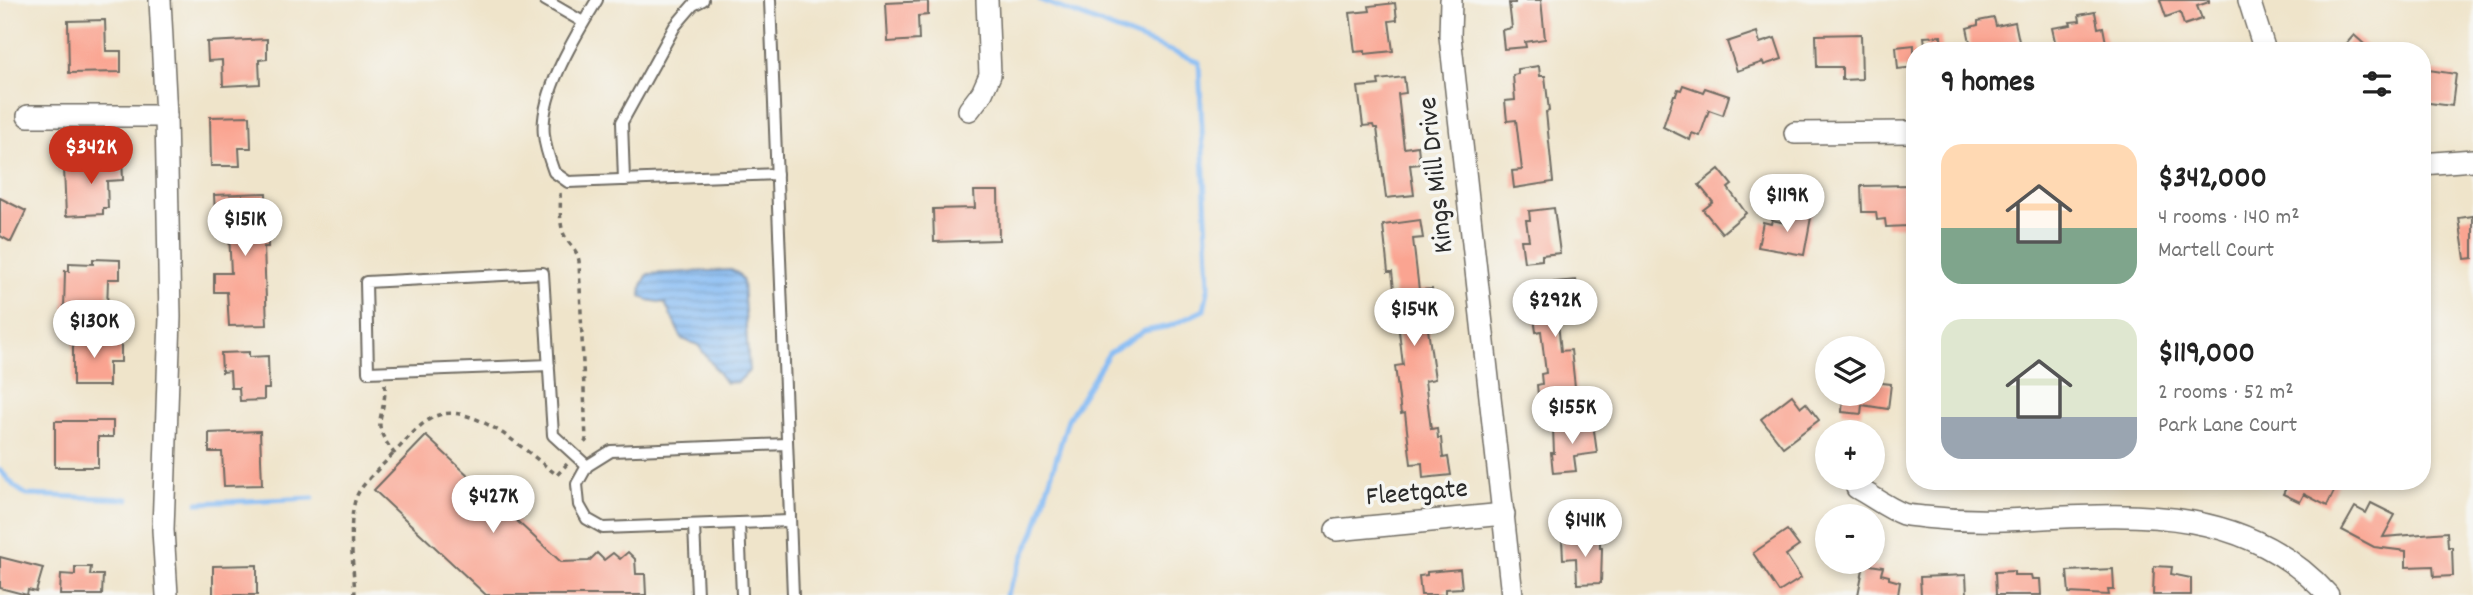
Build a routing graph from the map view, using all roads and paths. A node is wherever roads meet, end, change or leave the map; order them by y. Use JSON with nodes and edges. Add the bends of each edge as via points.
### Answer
{"nodes":[{"id":1,"x":160,"y":0,"type":"edge"},
{"id":2,"x":545,"y":0,"type":"edge"},
{"id":3,"x":597,"y":0,"type":"edge"},
{"id":4,"x":703,"y":0,"type":"edge"},
{"id":5,"x":770,"y":0,"type":"edge"},
{"id":6,"x":987,"y":0,"type":"edge"},
{"id":7,"x":1451,"y":0,"type":"edge"},
{"id":8,"x":2249,"y":0,"type":"edge"},
{"id":9,"x":583,"y":22,"type":"junction"},
{"id":10,"x":2262,"y":42,"type":"edge"},
{"id":11,"x":969,"y":110,"type":"dead end"},
{"id":12,"x":28,"y":116,"type":"dead end"},
{"id":13,"x":166,"y":116,"type":"junction"},
{"id":14,"x":1906,"y":132,"type":"edge"},
{"id":15,"x":1796,"y":134,"type":"dead end"},
{"id":16,"x":2473,"y":160,"type":"edge"},
{"id":17,"x":2431,"y":163,"type":"edge"},
{"id":18,"x":777,"y":174,"type":"junction"},
{"id":19,"x":624,"y":180,"type":"junction"},
{"id":20,"x":549,"y":365,"type":"junction"},
{"id":21,"x":787,"y":444,"type":"junction"},
{"id":22,"x":394,"y":453,"type":"dead end"},
{"id":23,"x":587,"y":466,"type":"junction"},
{"id":24,"x":1861,"y":490,"type":"edge"},
{"id":25,"x":1504,"y":514,"type":"junction"},
{"id":26,"x":790,"y":521,"type":"junction"},
{"id":27,"x":739,"y":523,"type":"junction"},
{"id":28,"x":694,"y":525,"type":"junction"},
{"id":29,"x":1336,"y":530,"type":"dead end"},
{"id":30,"x":167,"y":595,"type":"edge"},
{"id":31,"x":355,"y":595,"type":"edge"},
{"id":32,"x":697,"y":595,"type":"edge"},
{"id":33,"x":742,"y":595,"type":"edge"},
{"id":34,"x":793,"y":595,"type":"edge"},
{"id":35,"x":1513,"y":595,"type":"edge"},
{"id":36,"x":2328,"y":595,"type":"edge"}],
"edges":[{"from":1,"to":13,"type":"street"},
{"from":2,"to":9,"type":"lane"},
{"from":3,"to":9,"type":"lane"},
{"from":4,"to":19,"type":"lane","via":[[692,5],[675,26],[622,122]]},
{"from":5,"to":18,"type":"lane"},
{"from":6,"to":11,"type":"street","via":[[990,75]]},
{"from":7,"to":25,"type":"street","name":"Kings Mill Drive","via":[[1450,36]]},
{"from":8,"to":10,"type":"street"},
{"from":9,"to":19,"type":"lane","via":[[547,96],[543,135],[554,172],[568,182]]},
{"from":12,"to":13,"type":"street"},
{"from":13,"to":30,"type":"street","via":[[170,317],[163,530]]},
{"from":14,"to":15,"type":"street"},
{"from":16,"to":17,"type":"street"},
{"from":18,"to":19,"type":"lane"},
{"from":18,"to":21,"type":"lane"},
{"from":20,"to":20,"type":"lane","via":[[543,273],[366,282],[368,373]]},
{"from":20,"to":23,"type":"lane","via":[[553,435]]},
{"from":21,"to":23,"type":"lane","via":[[611,451]]},
{"from":21,"to":26,"type":"lane"},
{"from":22,"to":31,"type":"path","via":[[355,498]]},
{"from":23,"to":28,"type":"lane","via":[[577,484],[579,505],[587,519],[603,528]]},
{"from":24,"to":36,"type":"street","via":[[1904,514],[1963,521],[2132,515],[2221,527],[2266,546],[2306,573]]},
{"from":25,"to":29,"type":"street","name":"Fleetgate"},
{"from":25,"to":35,"type":"street","name":"Kings Mill Drive"},
{"from":26,"to":27,"type":"lane"},
{"from":26,"to":34,"type":"lane"},
{"from":27,"to":28,"type":"lane"},
{"from":27,"to":33,"type":"lane"},
{"from":28,"to":32,"type":"lane"}]}
